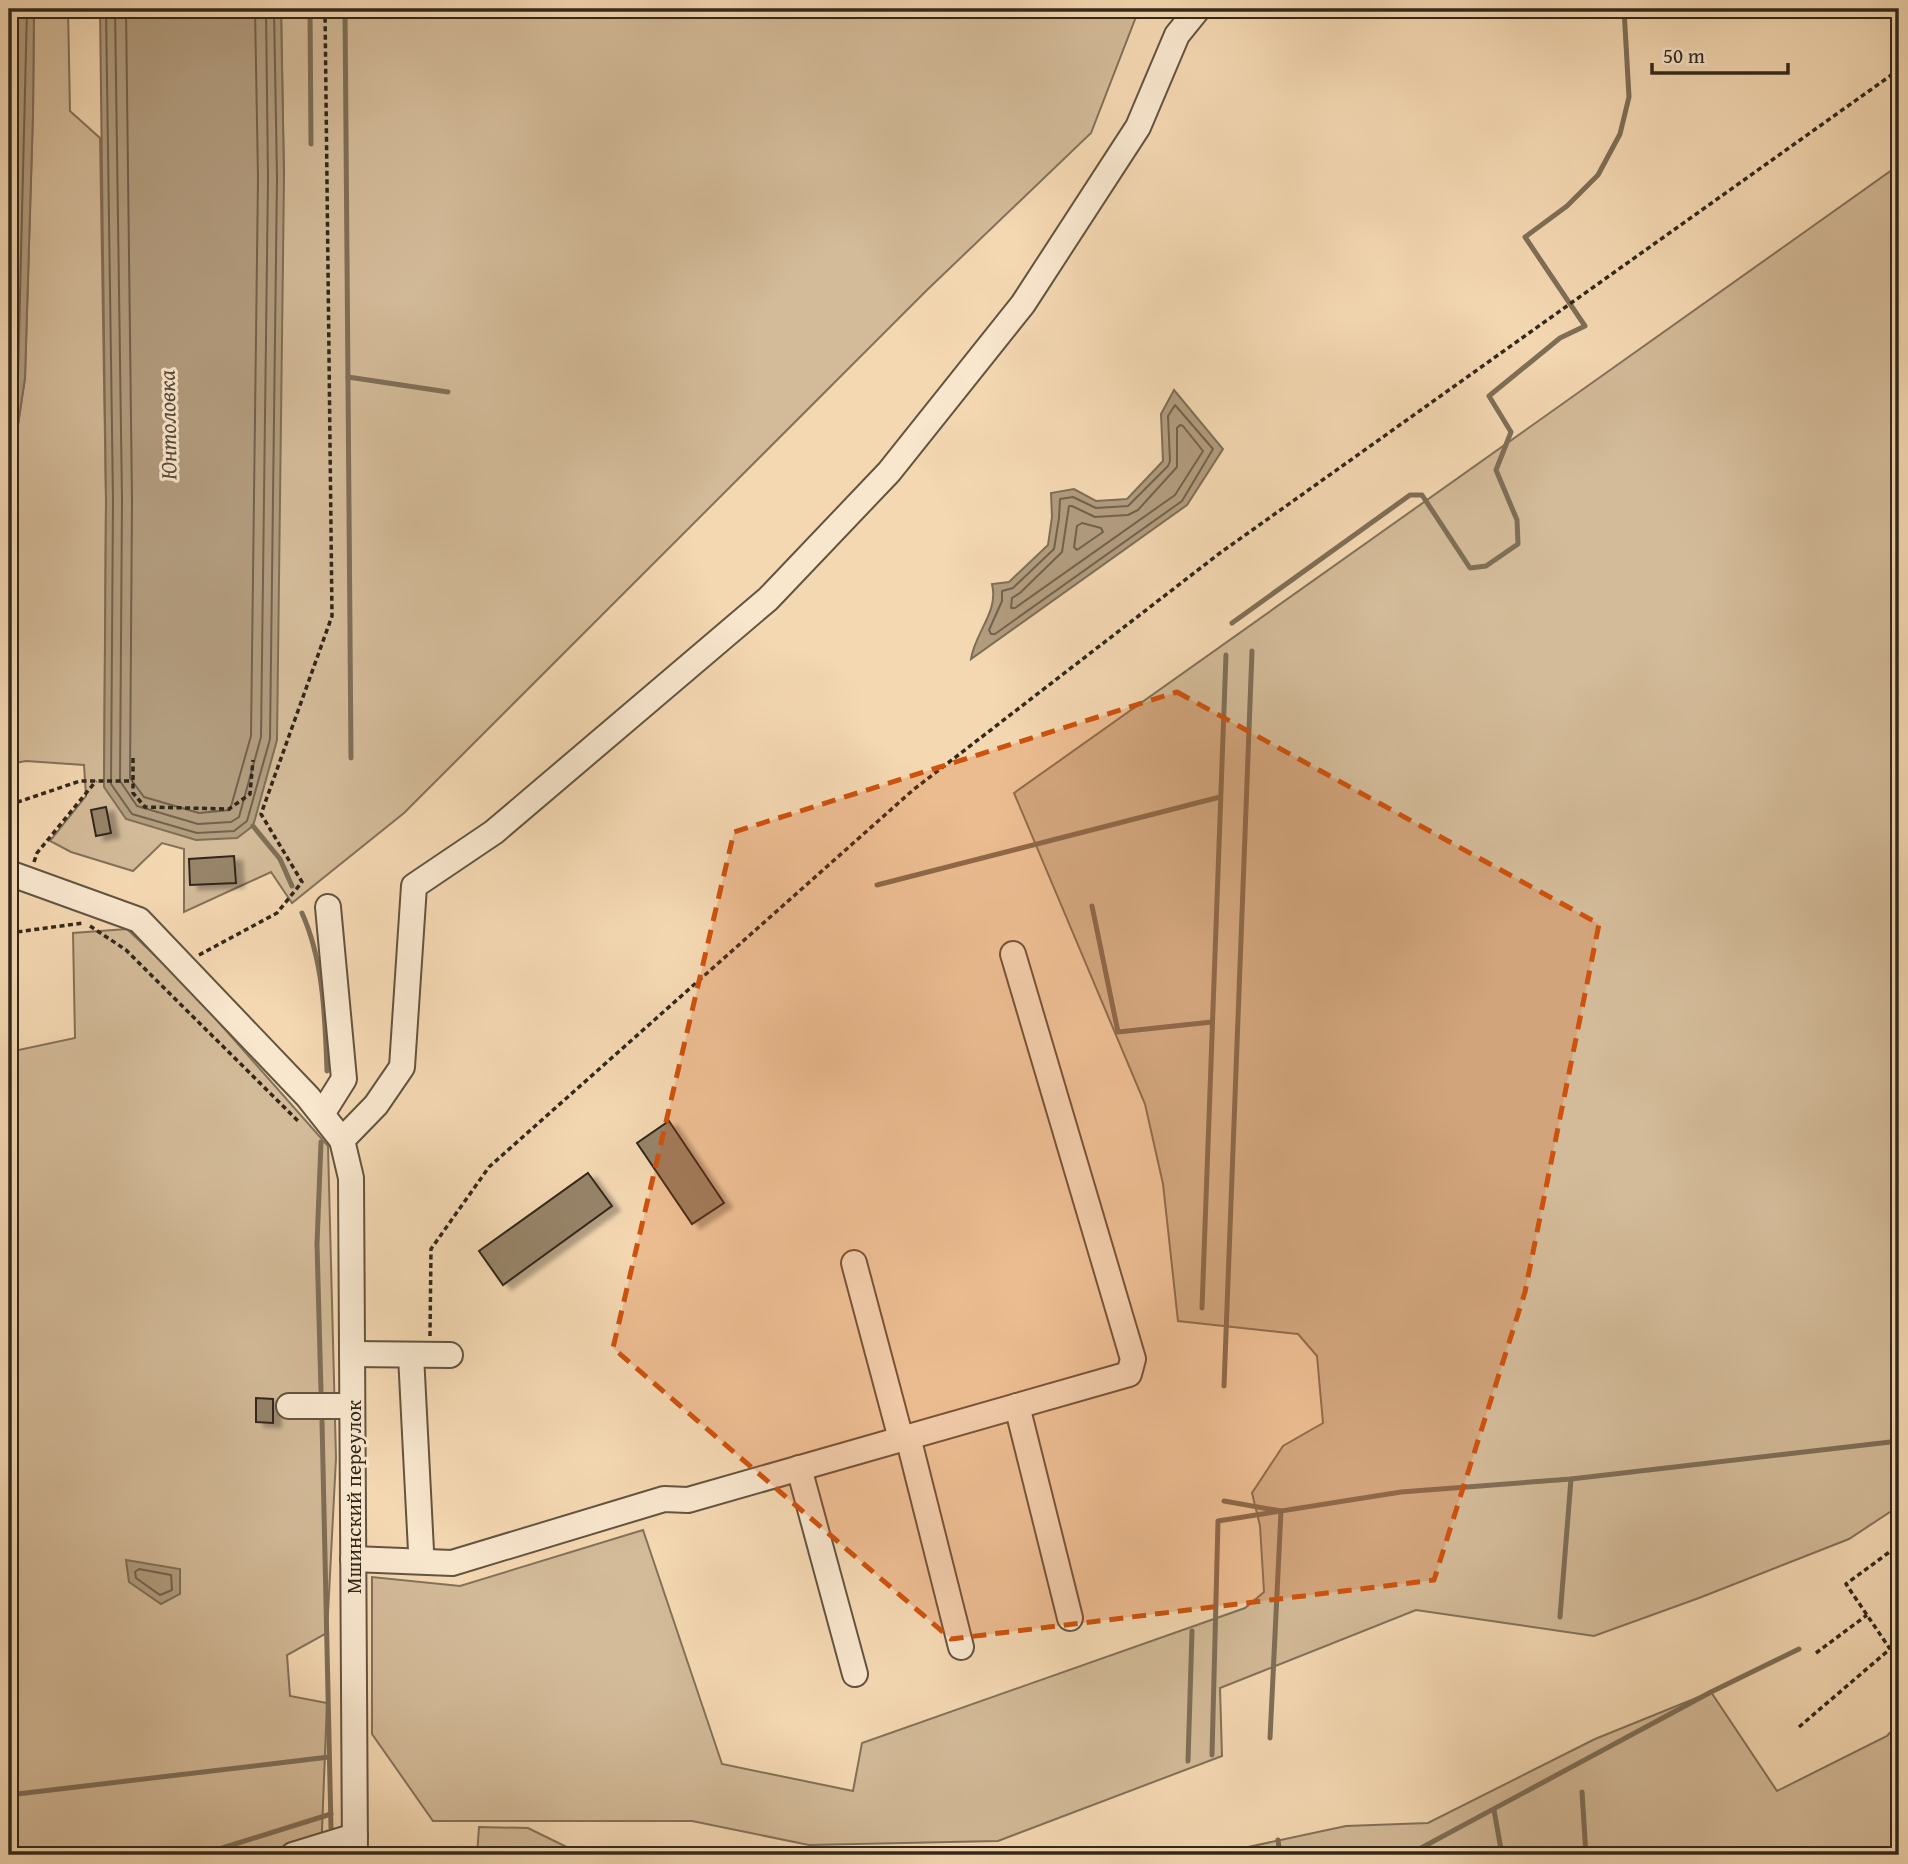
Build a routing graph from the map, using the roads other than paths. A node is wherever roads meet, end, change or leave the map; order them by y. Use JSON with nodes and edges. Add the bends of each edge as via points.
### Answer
{"nodes":[{"id":1,"x":1198,"y":9,"type":"edge"},
{"id":2,"x":20,"y":872,"type":"edge"},
{"id":3,"x":328,"y":907,"type":"dead end"},
{"id":4,"x":1013,"y":954,"type":"dead end"},
{"id":5,"x":311,"y":1119,"type":"junction"},
{"id":6,"x":342,"y":1140,"type":"junction"},
{"id":7,"x":854,"y":1263,"type":"dead end"},
{"id":8,"x":352,"y":1353,"type":"junction"},
{"id":9,"x":289,"y":1406,"type":"dead end"},
{"id":10,"x":352,"y":1406,"type":"junction"},
{"id":11,"x":1017,"y":1406,"type":"junction"},
{"id":12,"x":905,"y":1438,"type":"junction"},
{"id":13,"x":799,"y":1468,"type":"junction"},
{"id":14,"x":421,"y":1552,"type":"dead end"},
{"id":15,"x":353,"y":1559,"type":"junction"},
{"id":16,"x":1070,"y":1618,"type":"dead end"},
{"id":17,"x":961,"y":1647,"type":"dead end"},
{"id":18,"x":855,"y":1674,"type":"dead end"},
{"id":19,"x":355,"y":1846,"type":"edge"},
{"id":20,"x":293,"y":1855,"type":"edge"}],
"edges":[{"from":1,"to":6,"type":"street","via":[[1177,36],[1139,127],[1023,304],[890,472],[768,599],[494,832],[414,886],[402,1068],[376,1105]]},
{"from":2,"to":5,"type":"street","via":[[139,920],[224,1007]]},
{"from":3,"to":5,"type":"street","via":[[344,1079]]},
{"from":4,"to":11,"type":"street","via":[[1133,1359],[1129,1374]]},
{"from":5,"to":6,"type":"street"},
{"from":6,"to":8,"type":"street","name":"Мшинский переулок","via":[[351,1178]]},
{"from":7,"to":12,"type":"street"},
{"from":8,"to":10,"type":"street","name":"Мшинский переулок"},
{"from":8,"to":14,"type":"street","via":[[431,1355]]},
{"from":9,"to":10,"type":"street"},
{"from":10,"to":15,"type":"street","name":"Мшинский переулок"},
{"from":11,"to":12,"type":"street"},
{"from":11,"to":16,"type":"street"},
{"from":12,"to":13,"type":"street"},
{"from":12,"to":17,"type":"street"},
{"from":13,"to":15,"type":"street","via":[[688,1500],[664,1499],[452,1563]]},
{"from":13,"to":18,"type":"street"},
{"from":15,"to":19,"type":"street","name":"Мшинский переулок"},
{"from":19,"to":20,"type":"street"}]}
